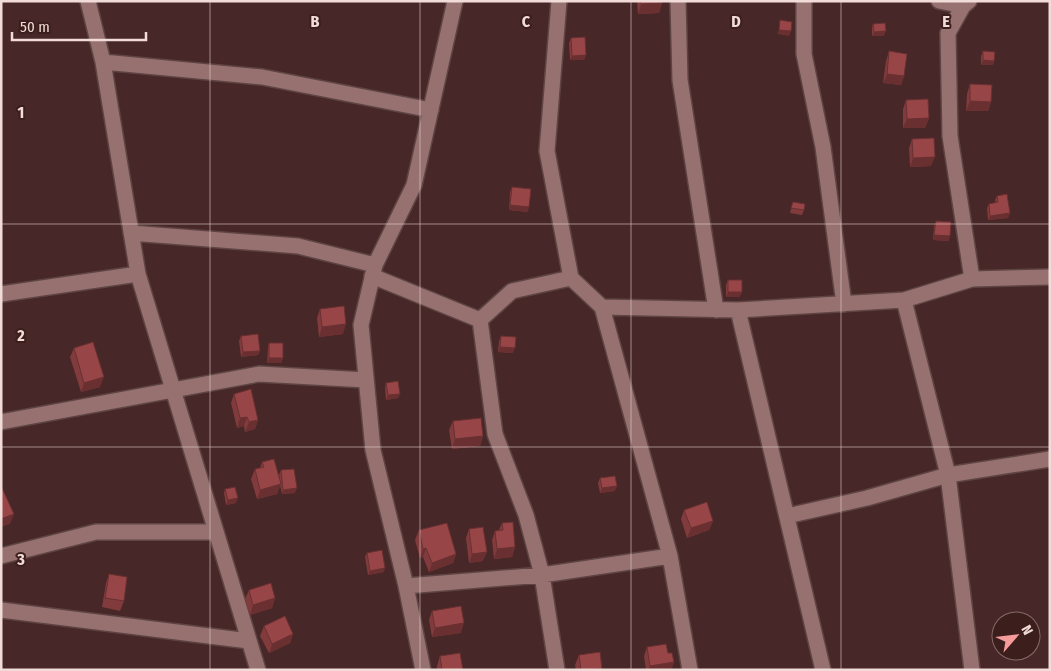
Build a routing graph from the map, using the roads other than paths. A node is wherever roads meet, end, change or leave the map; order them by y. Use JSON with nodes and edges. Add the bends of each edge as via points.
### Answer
{"nodes":[{"id":1,"x":88,"y":1,"type":"edge"},
{"id":2,"x":456,"y":1,"type":"edge"},
{"id":3,"x":559,"y":1,"type":"edge"},
{"id":4,"x":678,"y":1,"type":"edge"},
{"id":5,"x":804,"y":1,"type":"edge"},
{"id":6,"x":939,"y":1,"type":"edge"},
{"id":7,"x":966,"y":4,"type":"edge"},
{"id":8,"x":103,"y":62,"type":"junction"},
{"id":9,"x":431,"y":110,"type":"junction"},
{"id":10,"x":132,"y":233,"type":"junction"},
{"id":11,"x":373,"y":271,"type":"junction"},
{"id":12,"x":138,"y":274,"type":"junction"},
{"id":13,"x":1050,"y":277,"type":"edge"},
{"id":14,"x":571,"y":278,"type":"junction"},
{"id":15,"x":972,"y":279,"type":"junction"},
{"id":16,"x":1,"y":294,"type":"edge"},
{"id":17,"x":904,"y":300,"type":"junction"},
{"id":18,"x":844,"y":304,"type":"junction"},
{"id":19,"x":602,"y":307,"type":"junction"},
{"id":20,"x":716,"y":310,"type":"junction"},
{"id":21,"x":738,"y":310,"type":"junction"},
{"id":22,"x":480,"y":320,"type":"junction"},
{"id":23,"x":366,"y":380,"type":"junction"},
{"id":24,"x":173,"y":390,"type":"junction"},
{"id":25,"x":1,"y":422,"type":"edge"},
{"id":26,"x":1050,"y":459,"type":"edge"},
{"id":27,"x":948,"y":475,"type":"junction"},
{"id":28,"x":787,"y":516,"type":"junction"},
{"id":29,"x":215,"y":532,"type":"junction"},
{"id":30,"x":1,"y":556,"type":"edge"},
{"id":31,"x":670,"y":556,"type":"junction"},
{"id":32,"x":542,"y":575,"type":"junction"},
{"id":33,"x":406,"y":586,"type":"junction"},
{"id":34,"x":1,"y":610,"type":"edge"},
{"id":35,"x":249,"y":641,"type":"junction"},
{"id":36,"x":258,"y":670,"type":"edge"},
{"id":37,"x":423,"y":670,"type":"edge"},
{"id":38,"x":557,"y":670,"type":"edge"},
{"id":39,"x":690,"y":670,"type":"edge"},
{"id":40,"x":823,"y":670,"type":"edge"},
{"id":41,"x":972,"y":670,"type":"edge"}],
"edges":[{"from":1,"to":8,"type":"street"},
{"from":2,"to":9,"type":"street"},
{"from":3,"to":14,"type":"street","via":[[547,152]]},
{"from":4,"to":20,"type":"street","via":[[680,80]]},
{"from":5,"to":18,"type":"street","via":[[804,54],[823,147]]},
{"from":6,"to":7,"type":"street"},
{"from":7,"to":15,"type":"street","via":[[948,33],[950,136]]},
{"from":8,"to":9,"type":"street","via":[[262,77]]},
{"from":8,"to":10,"type":"street"},
{"from":9,"to":11,"type":"street","via":[[414,185]]},
{"from":10,"to":11,"type":"street","via":[[298,246]]},
{"from":10,"to":12,"type":"street"},
{"from":11,"to":22,"type":"street"},
{"from":11,"to":23,"type":"street","via":[[361,325]]},
{"from":12,"to":16,"type":"street"},
{"from":12,"to":24,"type":"street"},
{"from":13,"to":15,"type":"street"},
{"from":14,"to":19,"type":"street"},
{"from":14,"to":22,"type":"street","via":[[512,291]]},
{"from":15,"to":17,"type":"street"},
{"from":17,"to":18,"type":"street"},
{"from":17,"to":27,"type":"street"},
{"from":18,"to":21,"type":"street"},
{"from":19,"to":20,"type":"street"},
{"from":19,"to":31,"type":"street"},
{"from":20,"to":21,"type":"street"},
{"from":21,"to":28,"type":"street"},
{"from":22,"to":32,"type":"street","via":[[495,434],[526,515]]},
{"from":23,"to":24,"type":"street","via":[[259,374]]},
{"from":23,"to":33,"type":"street","via":[[373,450]]},
{"from":24,"to":25,"type":"street"},
{"from":24,"to":29,"type":"street"},
{"from":26,"to":27,"type":"street"},
{"from":27,"to":28,"type":"street"},
{"from":27,"to":41,"type":"street"},
{"from":28,"to":40,"type":"street"},
{"from":29,"to":30,"type":"street","via":[[96,532]]},
{"from":29,"to":35,"type":"street"},
{"from":31,"to":32,"type":"street"},
{"from":31,"to":39,"type":"street"},
{"from":32,"to":33,"type":"street"},
{"from":32,"to":38,"type":"street"},
{"from":33,"to":37,"type":"street"},
{"from":34,"to":35,"type":"street"},
{"from":35,"to":36,"type":"street"}]}
